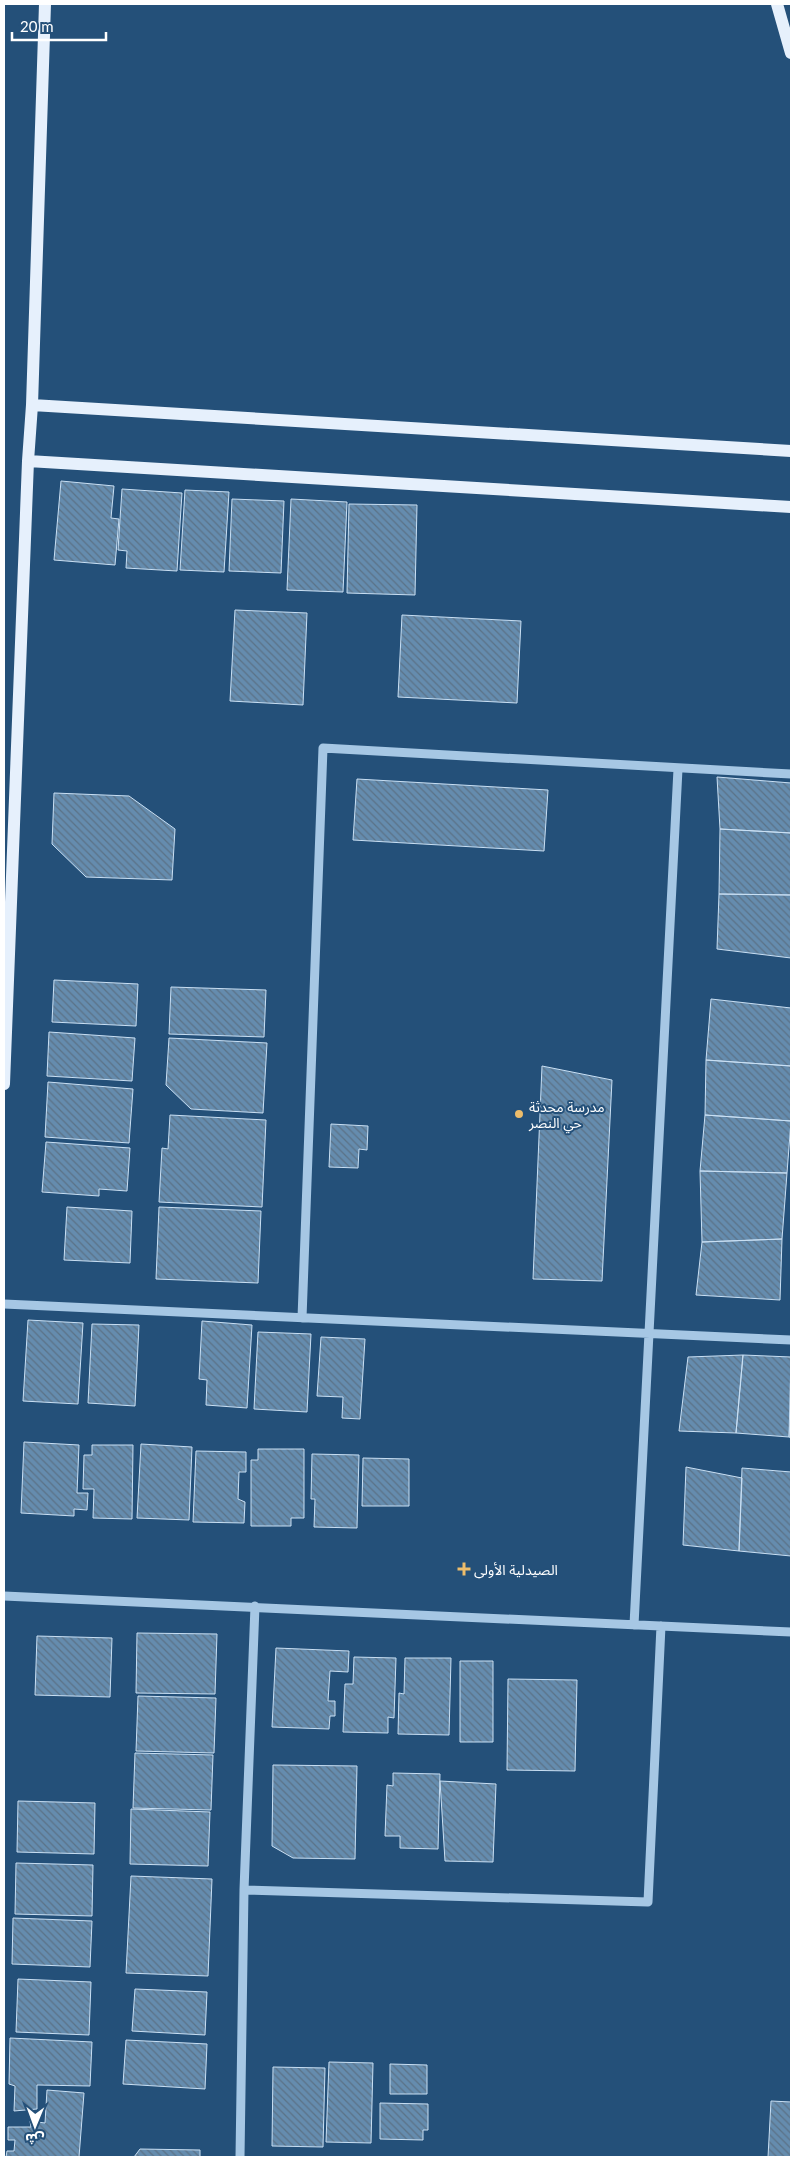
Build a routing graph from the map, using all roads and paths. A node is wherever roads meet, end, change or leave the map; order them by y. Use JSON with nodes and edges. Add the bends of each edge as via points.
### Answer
{"nodes":[{"id":1,"x":45,"y":4,"type":"edge"},
{"id":2,"x":777,"y":4,"type":"edge"},
{"id":3,"x":791,"y":53,"type":"edge"},
{"id":4,"x":32,"y":405,"type":"junction"},
{"id":5,"x":791,"y":451,"type":"edge"},
{"id":6,"x":28,"y":461,"type":"junction"},
{"id":7,"x":791,"y":508,"type":"edge"},
{"id":8,"x":678,"y":769,"type":"junction"},
{"id":9,"x":791,"y":774,"type":"edge"},
{"id":10,"x":4,"y":1084,"type":"edge"},
{"id":11,"x":4,"y":1304,"type":"edge"},
{"id":12,"x":302,"y":1318,"type":"junction"},
{"id":13,"x":649,"y":1333,"type":"junction"},
{"id":14,"x":791,"y":1340,"type":"edge"},
{"id":15,"x":4,"y":1596,"type":"edge"},
{"id":16,"x":255,"y":1606,"type":"junction"},
{"id":17,"x":634,"y":1625,"type":"junction"},
{"id":18,"x":662,"y":1626,"type":"junction"},
{"id":19,"x":791,"y":1632,"type":"edge"},
{"id":20,"x":244,"y":1890,"type":"junction"},
{"id":21,"x":240,"y":2157,"type":"edge"}],
"edges":[{"from":1,"to":4,"type":"main road"},
{"from":2,"to":3,"type":"main road"},
{"from":4,"to":5,"type":"main road"},
{"from":4,"to":6,"type":"main road"},
{"from":6,"to":7,"type":"main road"},
{"from":6,"to":10,"type":"main road"},
{"from":8,"to":9,"type":"street"},
{"from":8,"to":12,"type":"street","via":[[322,748]]},
{"from":8,"to":13,"type":"street"},
{"from":11,"to":12,"type":"street"},
{"from":12,"to":13,"type":"street"},
{"from":13,"to":14,"type":"street"},
{"from":13,"to":17,"type":"street"},
{"from":15,"to":16,"type":"street"},
{"from":16,"to":17,"type":"street"},
{"from":16,"to":20,"type":"street"},
{"from":17,"to":18,"type":"street"},
{"from":18,"to":19,"type":"street"},
{"from":18,"to":20,"type":"street","via":[[648,1902]]},
{"from":20,"to":21,"type":"street"}]}
